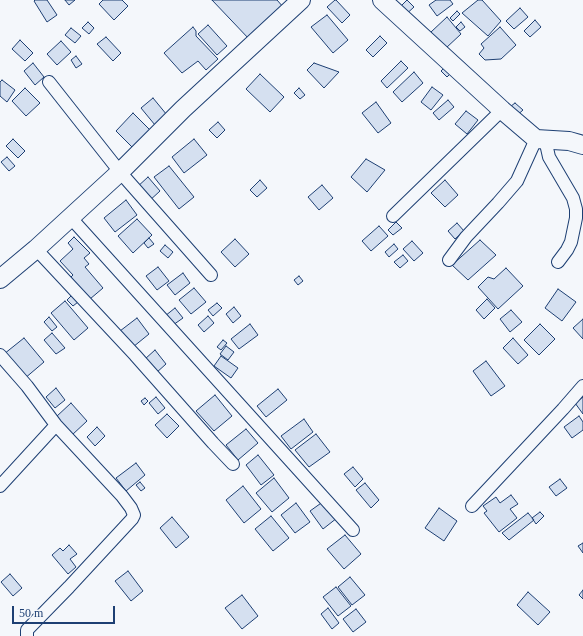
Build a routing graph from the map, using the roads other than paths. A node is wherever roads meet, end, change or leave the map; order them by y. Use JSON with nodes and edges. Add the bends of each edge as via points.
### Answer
{"nodes":[{"id":1,"x":301,"y":0,"type":"edge"},
{"id":2,"x":382,"y":0,"type":"edge"},
{"id":3,"x":49,"y":82,"type":"dead end"},
{"id":4,"x":502,"y":110,"type":"junction"},
{"id":5,"x":540,"y":139,"type":"junction"},
{"id":6,"x":583,"y":145,"type":"edge"},
{"id":7,"x":120,"y":172,"type":"junction"},
{"id":8,"x":393,"y":216,"type":"dead end"},
{"id":9,"x":70,"y":217,"type":"junction"},
{"id":10,"x":36,"y":249,"type":"junction"},
{"id":11,"x":449,"y":260,"type":"dead end"},
{"id":12,"x":558,"y":262,"type":"dead end"},
{"id":13,"x":211,"y":275,"type":"dead end"},
{"id":14,"x":0,"y":279,"type":"edge"},
{"id":15,"x":0,"y":355,"type":"edge"},
{"id":16,"x":583,"y":386,"type":"edge"},
{"id":17,"x":56,"y":425,"type":"junction"},
{"id":18,"x":233,"y":464,"type":"dead end"},
{"id":19,"x":0,"y":486,"type":"edge"},
{"id":20,"x":472,"y":506,"type":"dead end"},
{"id":21,"x":353,"y":530,"type":"dead end"},
{"id":22,"x":27,"y":636,"type":"edge"}],
"edges":[{"from":1,"to":7,"type":"main road","via":[[183,109]]},
{"from":2,"to":4,"type":"main road"},
{"from":3,"to":7,"type":"street"},
{"from":4,"to":5,"type":"main road"},
{"from":4,"to":8,"type":"street"},
{"from":5,"to":6,"type":"main road","via":[[569,141]]},
{"from":5,"to":11,"type":"street","via":[[517,181],[466,237]]},
{"from":5,"to":12,"type":"street","via":[[573,198],[576,209],[571,242]]},
{"from":7,"to":9,"type":"main road"},
{"from":7,"to":13,"type":"street"},
{"from":9,"to":10,"type":"main road"},
{"from":9,"to":21,"type":"street"},
{"from":10,"to":14,"type":"main road"},
{"from":10,"to":18,"type":"street"},
{"from":15,"to":17,"type":"street"},
{"from":16,"to":20,"type":"street"},
{"from":17,"to":19,"type":"street"},
{"from":17,"to":22,"type":"street","via":[[122,496],[134,515],[27,630]]}]}
